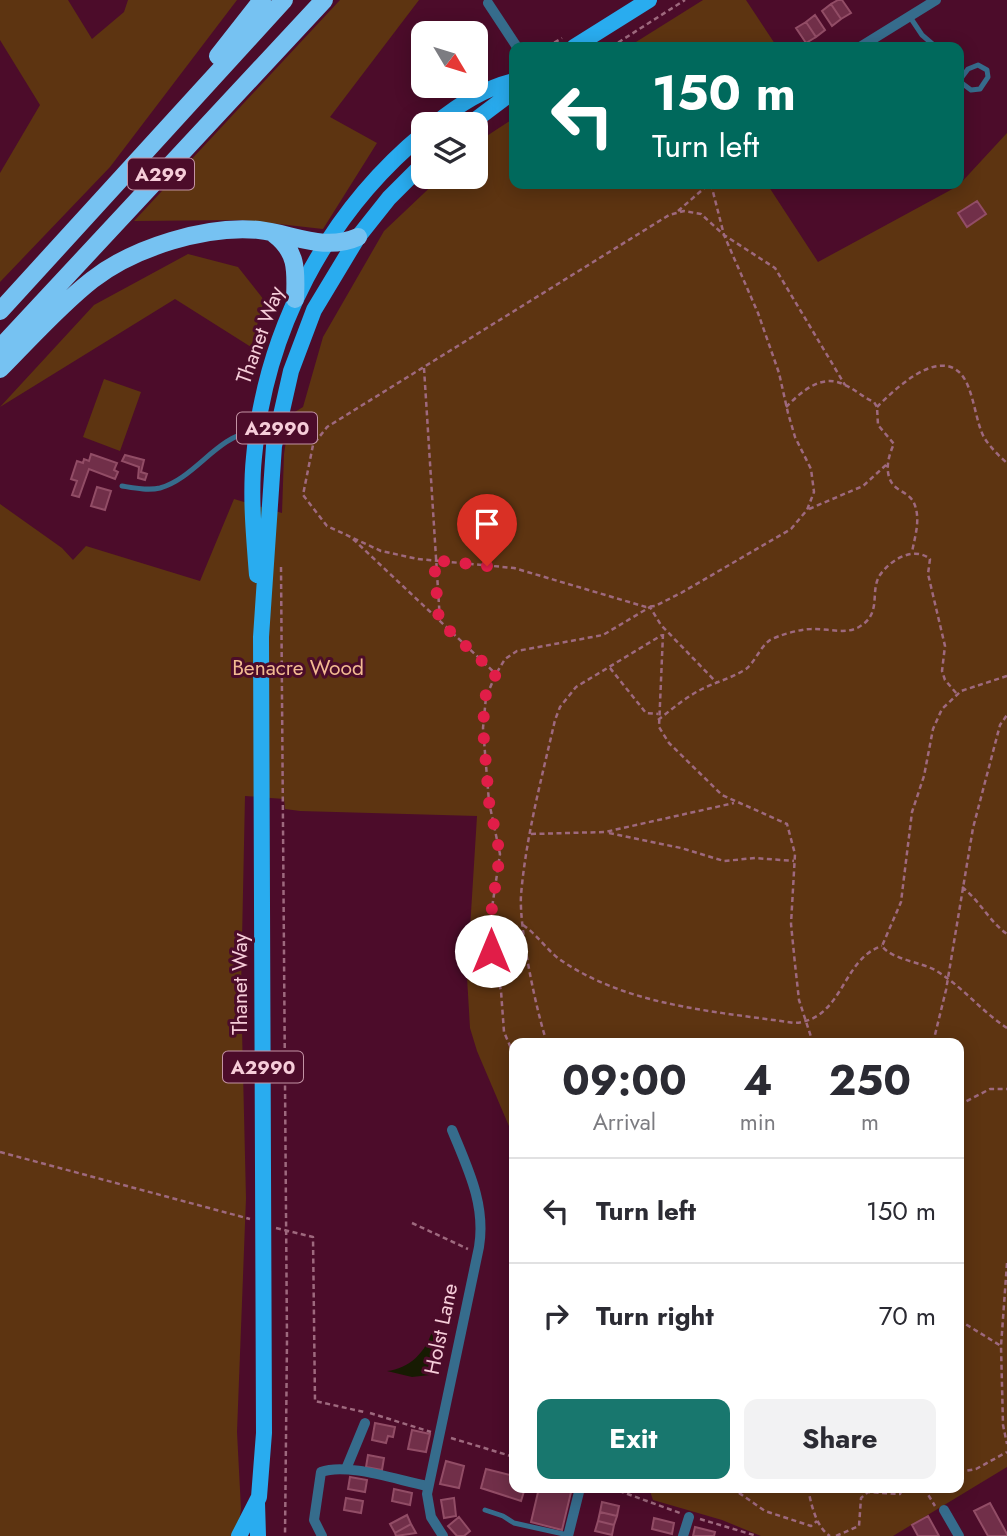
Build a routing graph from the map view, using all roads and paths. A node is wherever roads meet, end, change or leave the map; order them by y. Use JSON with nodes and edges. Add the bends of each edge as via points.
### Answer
{"nodes":[{"id":1,"x":262,"y":0,"type":"edge"},
{"id":2,"x":284,"y":0,"type":"edge"},
{"id":3,"x":324,"y":0,"type":"edge"},
{"id":4,"x":649,"y":0,"type":"edge"},
{"id":5,"x":685,"y":0,"type":"edge"},
{"id":6,"x":936,"y":0,"type":"edge"},
{"id":7,"x":679,"y":1,"type":"edge"},
{"id":8,"x":488,"y":3,"type":"dead end"},
{"id":9,"x":910,"y":17,"type":"junction"},
{"id":10,"x":514,"y":42,"type":"edge"},
{"id":11,"x":581,"y":42,"type":"edge"},
{"id":12,"x":618,"y":42,"type":"edge"},
{"id":13,"x":868,"y":42,"type":"edge"},
{"id":14,"x":930,"y":42,"type":"edge"},
{"id":15,"x":964,"y":70,"type":"edge"},
{"id":16,"x":509,"y":82,"type":"edge"},
{"id":17,"x":964,"y":84,"type":"edge"},
{"id":18,"x":509,"y":95,"type":"edge"},
{"id":19,"x":451,"y":112,"type":"edge"},
{"id":20,"x":486,"y":112,"type":"edge"},
{"id":21,"x":411,"y":145,"type":"edge"},
{"id":22,"x":138,"y":158,"type":"junction"},
{"id":23,"x":411,"y":176,"type":"edge"},
{"id":24,"x":706,"y":189,"type":"edge"},
{"id":25,"x":711,"y":189,"type":"edge"},
{"id":26,"x":676,"y":213,"type":"junction"},
{"id":27,"x":270,"y":232,"type":"junction"},
{"id":28,"x":724,"y":235,"type":"junction"},
{"id":29,"x":358,"y":237,"type":"junction"},
{"id":30,"x":326,"y":244,"type":"junction"},
{"id":31,"x":295,"y":299,"type":"junction"},
{"id":32,"x":0,"y":310,"type":"edge"},
{"id":33,"x":0,"y":348,"type":"edge"},
{"id":34,"x":424,"y":368,"type":"junction"},
{"id":35,"x":0,"y":369,"type":"edge"},
{"id":36,"x":845,"y":385,"type":"junction"},
{"id":37,"x":786,"y":407,"type":"junction"},
{"id":38,"x":877,"y":407,"type":"junction"},
{"id":39,"x":257,"y":431,"type":"junction"},
{"id":40,"x":1007,"y":463,"type":"edge"},
{"id":41,"x":887,"y":464,"type":"junction"},
{"id":42,"x":122,"y":486,"type":"dead end"},
{"id":43,"x":807,"y":510,"type":"junction"},
{"id":44,"x":349,"y":536,"type":"junction"},
{"id":45,"x":912,"y":552,"type":"junction"},
{"id":46,"x":281,"y":559,"type":"dead end"},
{"id":47,"x":434,"y":560,"type":"junction"},
{"id":48,"x":650,"y":607,"type":"junction"},
{"id":49,"x":439,"y":621,"type":"junction"},
{"id":50,"x":665,"y":632,"type":"junction"},
{"id":51,"x":261,"y":637,"type":"junction"},
{"id":52,"x":610,"y":668,"type":"junction"},
{"id":53,"x":496,"y":674,"type":"junction"},
{"id":54,"x":1007,"y":676,"type":"edge"},
{"id":55,"x":717,"y":682,"type":"junction"},
{"id":56,"x":957,"y":694,"type":"junction"},
{"id":57,"x":658,"y":714,"type":"junction"},
{"id":58,"x":1007,"y":715,"type":"edge"},
{"id":59,"x":658,"y":719,"type":"junction"},
{"id":60,"x":737,"y":803,"type":"junction"},
{"id":61,"x":606,"y":832,"type":"junction"},
{"id":62,"x":531,"y":834,"type":"junction"},
{"id":63,"x":794,"y":861,"type":"junction"},
{"id":64,"x":962,"y":887,"type":"junction"},
{"id":65,"x":523,"y":925,"type":"junction"},
{"id":66,"x":1007,"y":934,"type":"edge"},
{"id":67,"x":883,"y":946,"type":"junction"},
{"id":68,"x":948,"y":979,"type":"junction"},
{"id":69,"x":808,"y":1022,"type":"junction"},
{"id":70,"x":1007,"y":1028,"type":"edge"},
{"id":71,"x":546,"y":1038,"type":"edge"},
{"id":72,"x":812,"y":1038,"type":"edge"},
{"id":73,"x":934,"y":1038,"type":"edge"},
{"id":74,"x":509,"y":1043,"type":"edge"},
{"id":75,"x":1007,"y":1089,"type":"edge"},
{"id":76,"x":964,"y":1102,"type":"edge"},
{"id":77,"x":452,"y":1130,"type":"dead end"},
{"id":78,"x":0,"y":1152,"type":"edge"},
{"id":79,"x":264,"y":1223,"type":"junction"},
{"id":80,"x":412,"y":1223,"type":"dead end"},
{"id":81,"x":285,"y":1232,"type":"junction"},
{"id":82,"x":477,"y":1253,"type":"junction"},
{"id":83,"x":1007,"y":1264,"type":"edge"},
{"id":84,"x":964,"y":1323,"type":"edge"},
{"id":85,"x":1001,"y":1346,"type":"junction"},
{"id":86,"x":365,"y":1423,"type":"dead end"},
{"id":87,"x":438,"y":1434,"type":"junction"},
{"id":88,"x":1007,"y":1444,"type":"edge"},
{"id":89,"x":1007,"y":1452,"type":"edge"},
{"id":90,"x":509,"y":1455,"type":"edge"},
{"id":91,"x":346,"y":1469,"type":"junction"},
{"id":92,"x":964,"y":1471,"type":"edge"},
{"id":93,"x":428,"y":1486,"type":"junction"},
{"id":94,"x":579,"y":1493,"type":"edge"},
{"id":95,"x":739,"y":1493,"type":"edge"},
{"id":96,"x":809,"y":1493,"type":"edge"},
{"id":97,"x":867,"y":1493,"type":"edge"},
{"id":98,"x":927,"y":1493,"type":"edge"},
{"id":99,"x":257,"y":1497,"type":"junction"},
{"id":100,"x":485,"y":1510,"type":"dead end"},
{"id":101,"x":944,"y":1510,"type":"joint"},
{"id":102,"x":689,"y":1517,"type":"dead end"},
{"id":103,"x":817,"y":1521,"type":"junction"},
{"id":104,"x":568,"y":1535,"type":"edge"},
{"id":105,"x":239,"y":1536,"type":"edge"},
{"id":106,"x":258,"y":1536,"type":"edge"},
{"id":107,"x":285,"y":1536,"type":"edge"},
{"id":108,"x":322,"y":1536,"type":"edge"},
{"id":109,"x":443,"y":1536,"type":"edge"},
{"id":110,"x":683,"y":1536,"type":"edge"},
{"id":111,"x":830,"y":1536,"type":"edge"},
{"id":112,"x":836,"y":1536,"type":"edge"},
{"id":113,"x":959,"y":1536,"type":"edge"}],
"edges":[{"from":1,"to":22,"type":"highway"},
{"from":2,"to":22,"type":"highway","number":"A299"},
{"from":3,"to":33,"type":"highway","number":"A299"},
{"from":4,"to":11,"type":"main road"},
{"from":5,"to":7,"type":"path"},
{"from":6,"to":9,"type":"street"},
{"from":7,"to":12,"type":"path"},
{"from":8,"to":10,"type":"street"},
{"from":9,"to":13,"type":"street"},
{"from":9,"to":14,"type":"lane"},
{"from":15,"to":17,"type":"lane","via":[[978,65],[987,70],[988,77],[980,89],[971,90]]},
{"from":16,"to":19,"type":"main road"},
{"from":18,"to":20,"type":"main road"},
{"from":21,"to":30,"type":"main road","name":"Thanet Way","number":"A2990","via":[[376,179]]},
{"from":22,"to":32,"type":"highway","number":"A299"},
{"from":23,"to":29,"type":"main road","name":"Thanet Way","number":"A2990"},
{"from":24,"to":26,"type":"path"},
{"from":25,"to":28,"type":"path"},
{"from":26,"to":28,"type":"path","via":[[701,214]]},
{"from":26,"to":34,"type":"path"},
{"from":27,"to":30,"type":"highway"},
{"from":27,"to":31,"type":"highway","via":[[286,244],[295,260]]},
{"from":27,"to":35,"type":"highway","via":[[217,231],[139,253],[93,279]]},
{"from":28,"to":36,"type":"path","via":[[775,268]]},
{"from":28,"to":37,"type":"path","via":[[758,313]]},
{"from":29,"to":30,"type":"highway"},
{"from":29,"to":51,"type":"main road","name":"Thanet Way","number":"A2990","via":[[314,310],[284,395],[271,473]]},
{"from":30,"to":31,"type":"main road","name":"Thanet Way","number":"A2990"},
{"from":31,"to":39,"type":"main road","name":"Thanet Way","number":"A2990","via":[[267,374]]},
{"from":34,"to":44,"type":"path","via":[[327,427],[313,445],[303,495],[327,526]]},
{"from":34,"to":47,"type":"path"},
{"from":36,"to":37,"type":"path","via":[[821,382]]},
{"from":36,"to":38,"type":"path"},
{"from":37,"to":43,"type":"path","via":[[811,469],[814,492]]},
{"from":38,"to":40,"type":"path","via":[[927,369],[952,368],[961,374],[984,438]]},
{"from":38,"to":41,"type":"path","via":[[878,425],[894,444]]},
{"from":39,"to":42,"type":"lane","via":[[237,436],[183,477],[160,488]]},
{"from":39,"to":51,"type":"main road","name":"Thanet Way","number":"A2990","via":[[252,500]]},
{"from":41,"to":43,"type":"path","via":[[863,486]]},
{"from":41,"to":45,"type":"path","via":[[894,487],[913,500],[917,513]]},
{"from":43,"to":48,"type":"path","via":[[791,529],[770,543]]},
{"from":44,"to":47,"type":"path","via":[[381,551]]},
{"from":44,"to":49,"type":"path"},
{"from":45,"to":55,"type":"path","via":[[880,575],[876,604],[858,628],[810,629],[770,640],[748,668]]},
{"from":45,"to":56,"type":"path","via":[[930,559],[928,573],[945,646],[942,671]]},
{"from":46,"to":81,"type":"path"},
{"from":47,"to":48,"type":"path","via":[[514,568]]},
{"from":47,"to":49,"type":"path"},
{"from":48,"to":50,"type":"path"},
{"from":48,"to":53,"type":"path","via":[[603,635],[517,651]]},
{"from":49,"to":53,"type":"path"},
{"from":50,"to":52,"type":"path"},
{"from":50,"to":55,"type":"path"},
{"from":50,"to":57,"type":"path"},
{"from":51,"to":79,"type":"main road","name":"Thanet Way","number":"A2990"},
{"from":52,"to":57,"type":"path","via":[[646,713]]},
{"from":52,"to":62,"type":"path","via":[[576,687],[560,707]]},
{"from":53,"to":74,"type":"path","via":[[485,697],[483,728],[489,802],[500,854],[488,935]]},
{"from":54,"to":56,"type":"path"},
{"from":55,"to":59,"type":"path"},
{"from":56,"to":67,"type":"path","via":[[942,709],[933,730],[912,812],[901,902]]},
{"from":57,"to":59,"type":"path"},
{"from":58,"to":64,"type":"path","via":[[990,759]]},
{"from":59,"to":60,"type":"path","via":[[670,743],[713,788]]},
{"from":60,"to":61,"type":"path"},
{"from":60,"to":63,"type":"path","via":[[787,824]]},
{"from":61,"to":62,"type":"path"},
{"from":61,"to":63,"type":"path","via":[[724,861]]},
{"from":62,"to":65,"type":"path","via":[[521,897]]},
{"from":63,"to":69,"type":"path","via":[[795,964],[799,1000]]},
{"from":64,"to":66,"type":"path"},
{"from":64,"to":68,"type":"path"},
{"from":65,"to":69,"type":"path","via":[[563,962],[632,994],[665,1004]]},
{"from":65,"to":71,"type":"path"},
{"from":67,"to":68,"type":"path","via":[[894,956],[916,961]]},
{"from":67,"to":69,"type":"path","via":[[868,950],[833,1003]]},
{"from":68,"to":70,"type":"path"},
{"from":68,"to":73,"type":"path"},
{"from":69,"to":72,"type":"path"},
{"from":75,"to":76,"type":"path","via":[[990,1089]]},
{"from":77,"to":82,"type":"street","name":"Holst Lane","via":[[480,1204]]},
{"from":78,"to":79,"type":"path"},
{"from":79,"to":81,"type":"path"},
{"from":79,"to":99,"type":"main road","name":"Thanet Way","number":"A2990","via":[[264,1433]]},
{"from":80,"to":82,"type":"path"},
{"from":81,"to":87,"type":"path","via":[[313,1237],[315,1401]]},
{"from":81,"to":107,"type":"path"},
{"from":82,"to":87,"type":"street","name":"Holst Lane"},
{"from":83,"to":85,"type":"path"},
{"from":84,"to":85,"type":"path"},
{"from":85,"to":88,"type":"path"},
{"from":86,"to":91,"type":"street"},
{"from":87,"to":90,"type":"path"},
{"from":87,"to":93,"type":"street","name":"Holst Lane"},
{"from":89,"to":92,"type":"path"},
{"from":91,"to":93,"type":"street"},
{"from":91,"to":108,"type":"street","via":[[321,1472],[314,1520]]},
{"from":93,"to":109,"type":"street","name":"Holst Lane","via":[[430,1517]]},
{"from":94,"to":104,"type":"street"},
{"from":95,"to":103,"type":"path","via":[[779,1517],[811,1525]]},
{"from":96,"to":103,"type":"path"},
{"from":97,"to":112,"type":"path","via":[[861,1498],[859,1526]]},
{"from":98,"to":101,"type":"path","via":[[935,1506]]},
{"from":99,"to":105,"type":"main road","name":"Thanet Way","number":"A2990"},
{"from":99,"to":106,"type":"main road","name":"Thanet Way","number":"A2990"},
{"from":100,"to":104,"type":"lane","via":[[514,1524]]},
{"from":101,"to":113,"type":"street"},
{"from":102,"to":110,"type":"street"},
{"from":103,"to":111,"type":"path"}]}
